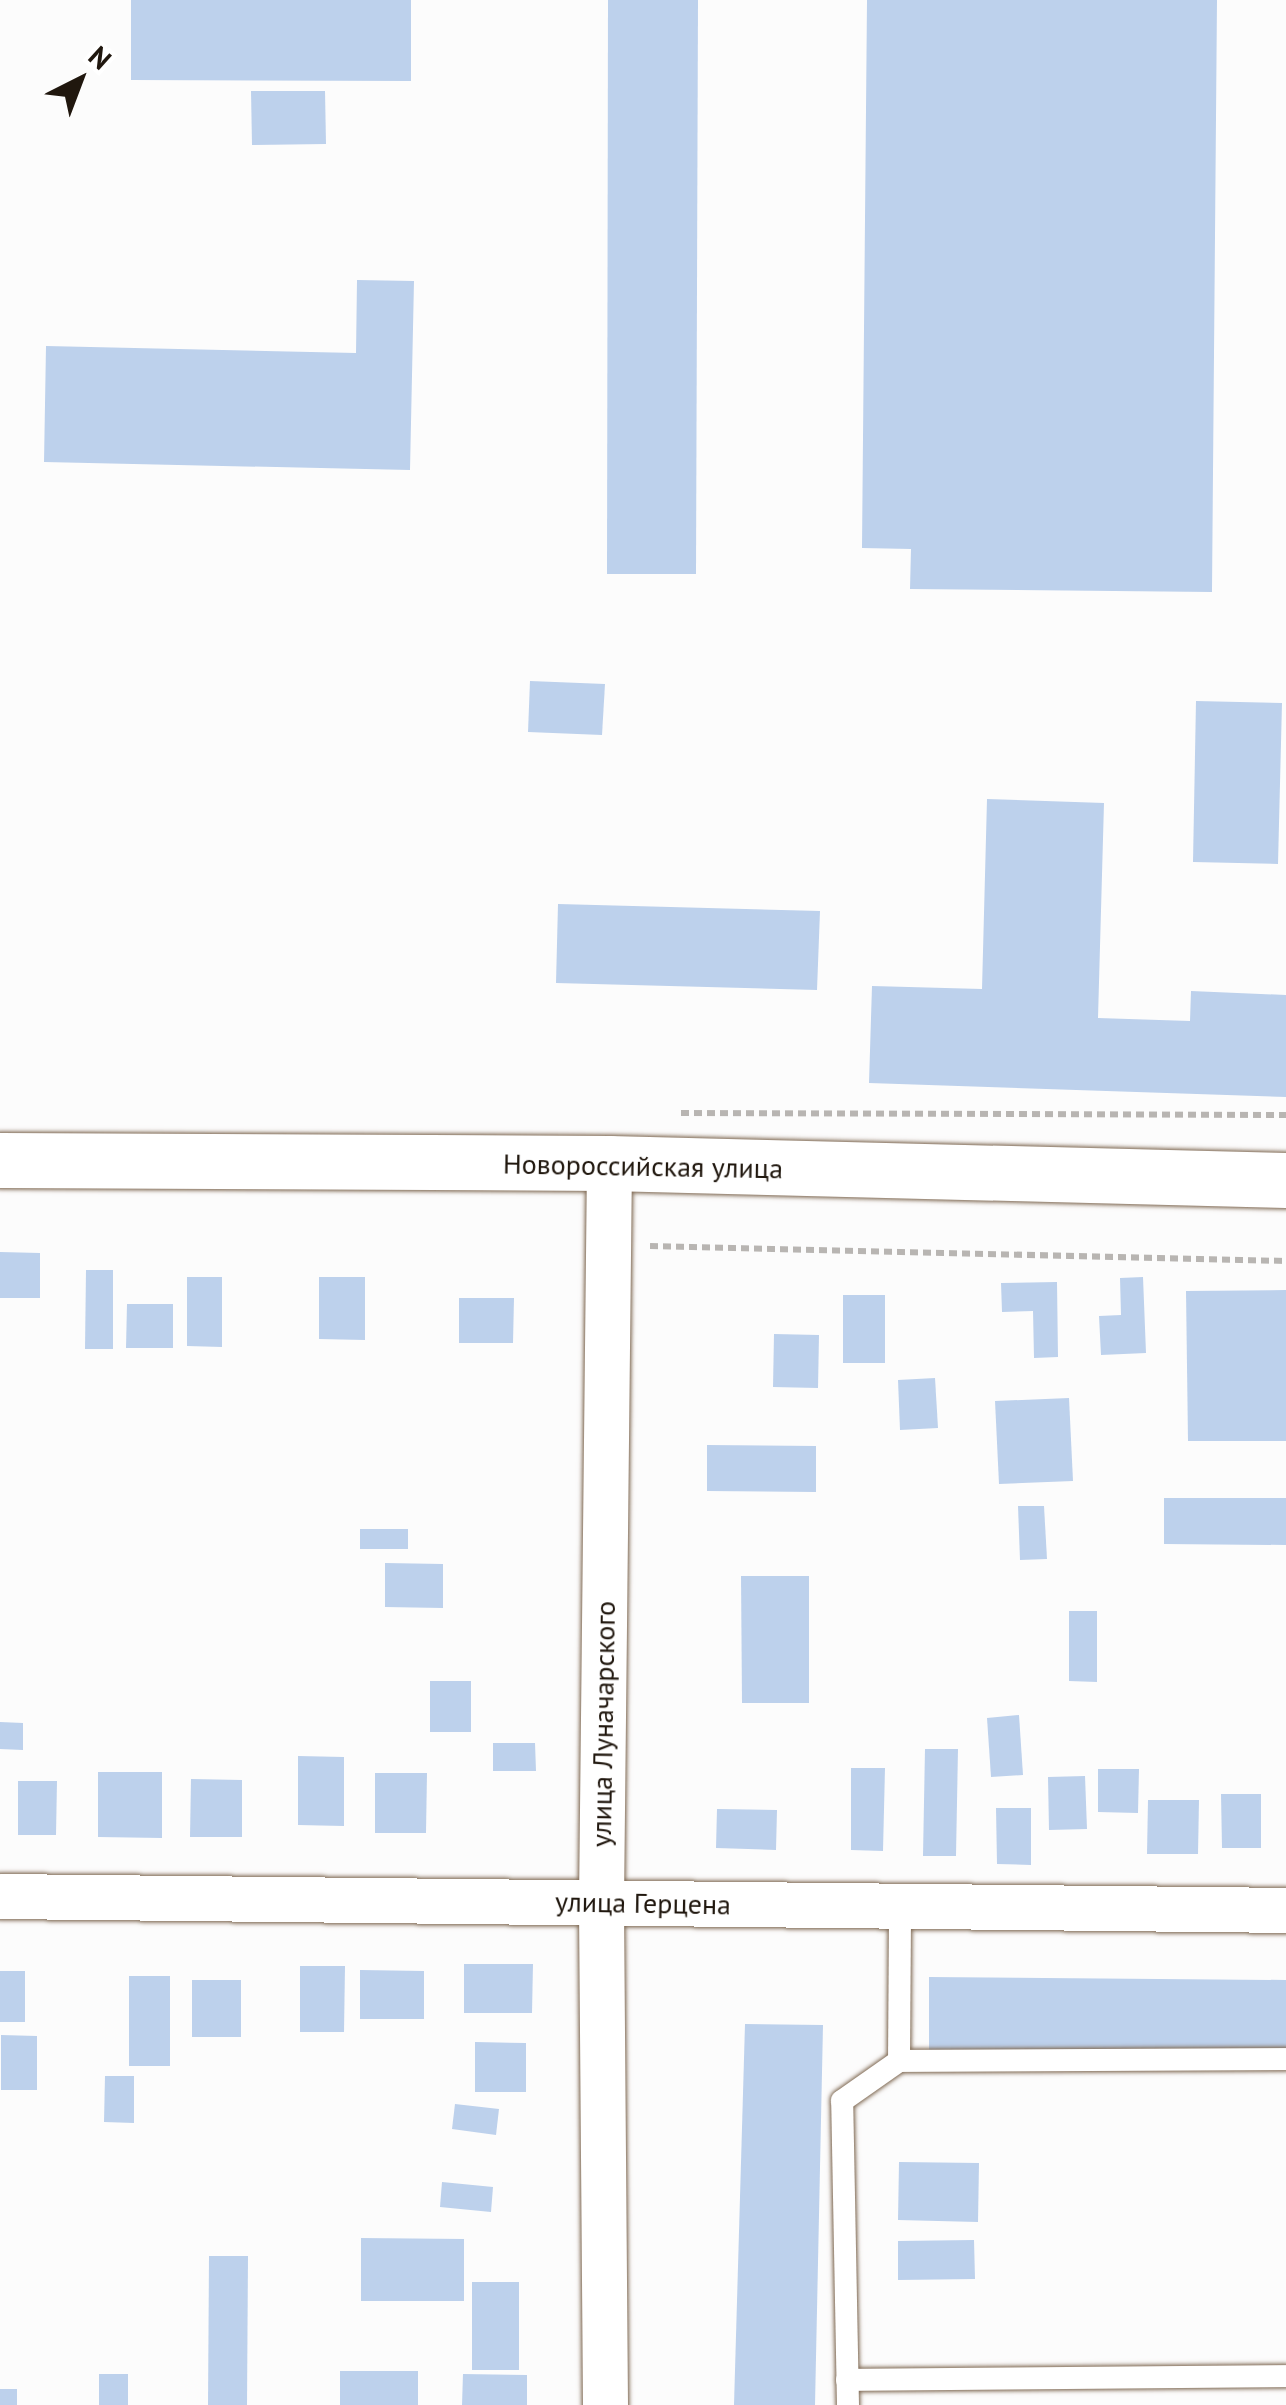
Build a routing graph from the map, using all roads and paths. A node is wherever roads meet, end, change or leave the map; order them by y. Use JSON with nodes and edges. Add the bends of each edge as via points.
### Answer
{"nodes":[{"id":1,"x":0,"y":1160,"type":"edge"},
{"id":2,"x":610,"y":1163,"type":"junction"},
{"id":3,"x":1286,"y":1180,"type":"edge"},
{"id":4,"x":608,"y":1245,"type":"junction"},
{"id":5,"x":1286,"y":1261,"type":"edge"},
{"id":6,"x":0,"y":1896,"type":"edge"},
{"id":7,"x":601,"y":1902,"type":"junction"},
{"id":8,"x":900,"y":1906,"type":"junction"},
{"id":9,"x":1286,"y":1910,"type":"edge"},
{"id":10,"x":1286,"y":2060,"type":"edge"},
{"id":11,"x":899,"y":2061,"type":"junction"},
{"id":12,"x":1286,"y":2376,"type":"edge"},
{"id":13,"x":848,"y":2380,"type":"junction"},
{"id":14,"x":605,"y":2405,"type":"edge"},
{"id":15,"x":848,"y":2405,"type":"edge"}],
"edges":[{"from":1,"to":2,"type":"main road","name":"Новороссийская улица"},
{"from":2,"to":3,"type":"main road","name":"Новороссийская улица"},
{"from":2,"to":4,"type":"street","name":"улица Луначарского"},
{"from":4,"to":5,"type":"path"},
{"from":4,"to":7,"type":"street","name":"улица Луначарского"},
{"from":6,"to":7,"type":"street","name":"улица Герцена"},
{"from":7,"to":8,"type":"street","name":"улица Герцена"},
{"from":7,"to":14,"type":"street","name":"улица Луначарского"},
{"from":8,"to":9,"type":"street","name":"улица Герцена"},
{"from":8,"to":11,"type":"lane"},
{"from":10,"to":11,"type":"lane"},
{"from":11,"to":13,"type":"lane","via":[[842,2101]]},
{"from":12,"to":13,"type":"lane"},
{"from":13,"to":15,"type":"lane"}]}
